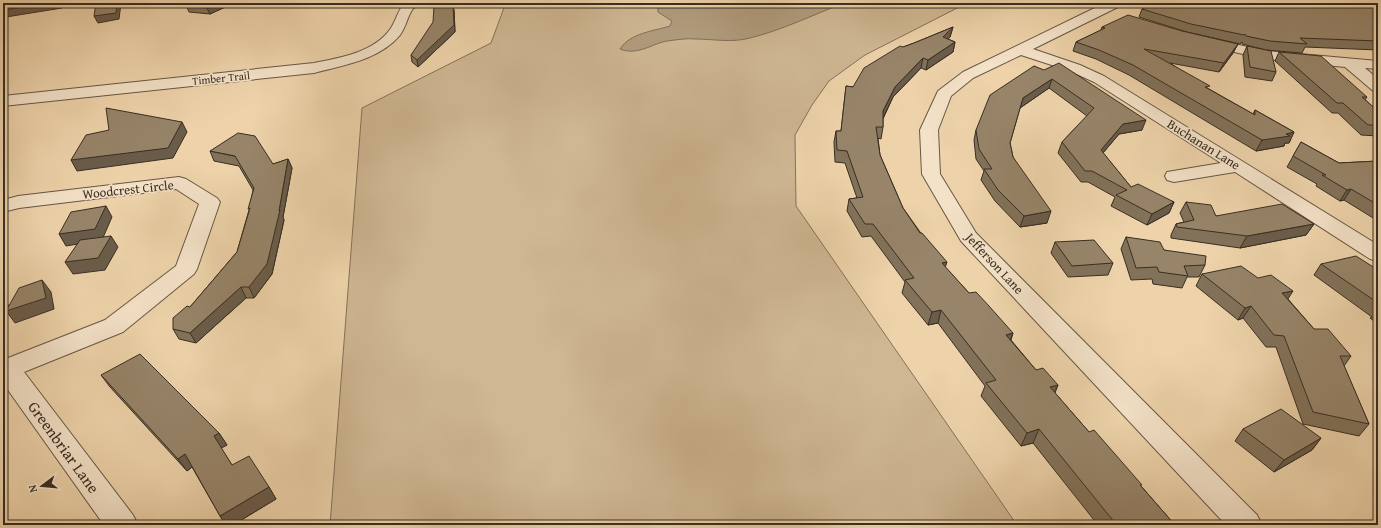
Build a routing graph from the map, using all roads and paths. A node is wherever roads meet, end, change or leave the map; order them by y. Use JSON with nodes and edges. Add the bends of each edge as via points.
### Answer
{"nodes":[{"id":1,"x":412,"y":3,"type":"edge"},
{"id":2,"x":1111,"y":10,"type":"edge"},
{"id":3,"x":1190,"y":38,"type":"edge"},
{"id":4,"x":1022,"y":50,"type":"junction"},
{"id":5,"x":1350,"y":63,"type":"junction"},
{"id":6,"x":1378,"y":65,"type":"edge"},
{"id":7,"x":1378,"y":87,"type":"edge"},
{"id":8,"x":3,"y":101,"type":"edge"},
{"id":9,"x":1240,"y":166,"type":"junction"},
{"id":10,"x":1174,"y":176,"type":"dead end"},
{"id":11,"x":3,"y":206,"type":"edge"},
{"id":12,"x":1378,"y":254,"type":"edge"},
{"id":13,"x":5,"y":369,"type":"edge"},
{"id":14,"x":122,"y":525,"type":"edge"},
{"id":15,"x":1246,"y":525,"type":"edge"}],
"edges":[{"from":1,"to":8,"type":"street","name":"Timber Trail","via":[[406,8],[398,28],[387,42],[361,56],[321,66]]},
{"from":2,"to":4,"type":"street","name":"Jefferson Lane"},
{"from":3,"to":5,"type":"street","via":[[1266,55]]},
{"from":4,"to":9,"type":"street","name":"Buchanan Lane","via":[[1099,79]]},
{"from":4,"to":15,"type":"street","name":"Jefferson Lane","via":[[968,75],[944,94],[930,130],[931,174],[968,237]]},
{"from":5,"to":6,"type":"street"},
{"from":5,"to":7,"type":"street"},
{"from":9,"to":10,"type":"street"},
{"from":9,"to":12,"type":"street","name":"Buchanan Lane"},
{"from":11,"to":13,"type":"street","name":"Woodcrest Circle","via":[[18,202],[179,183],[210,202],[186,269],[114,326]]},
{"from":13,"to":14,"type":"street","name":"Greenbriar Lane"}]}
